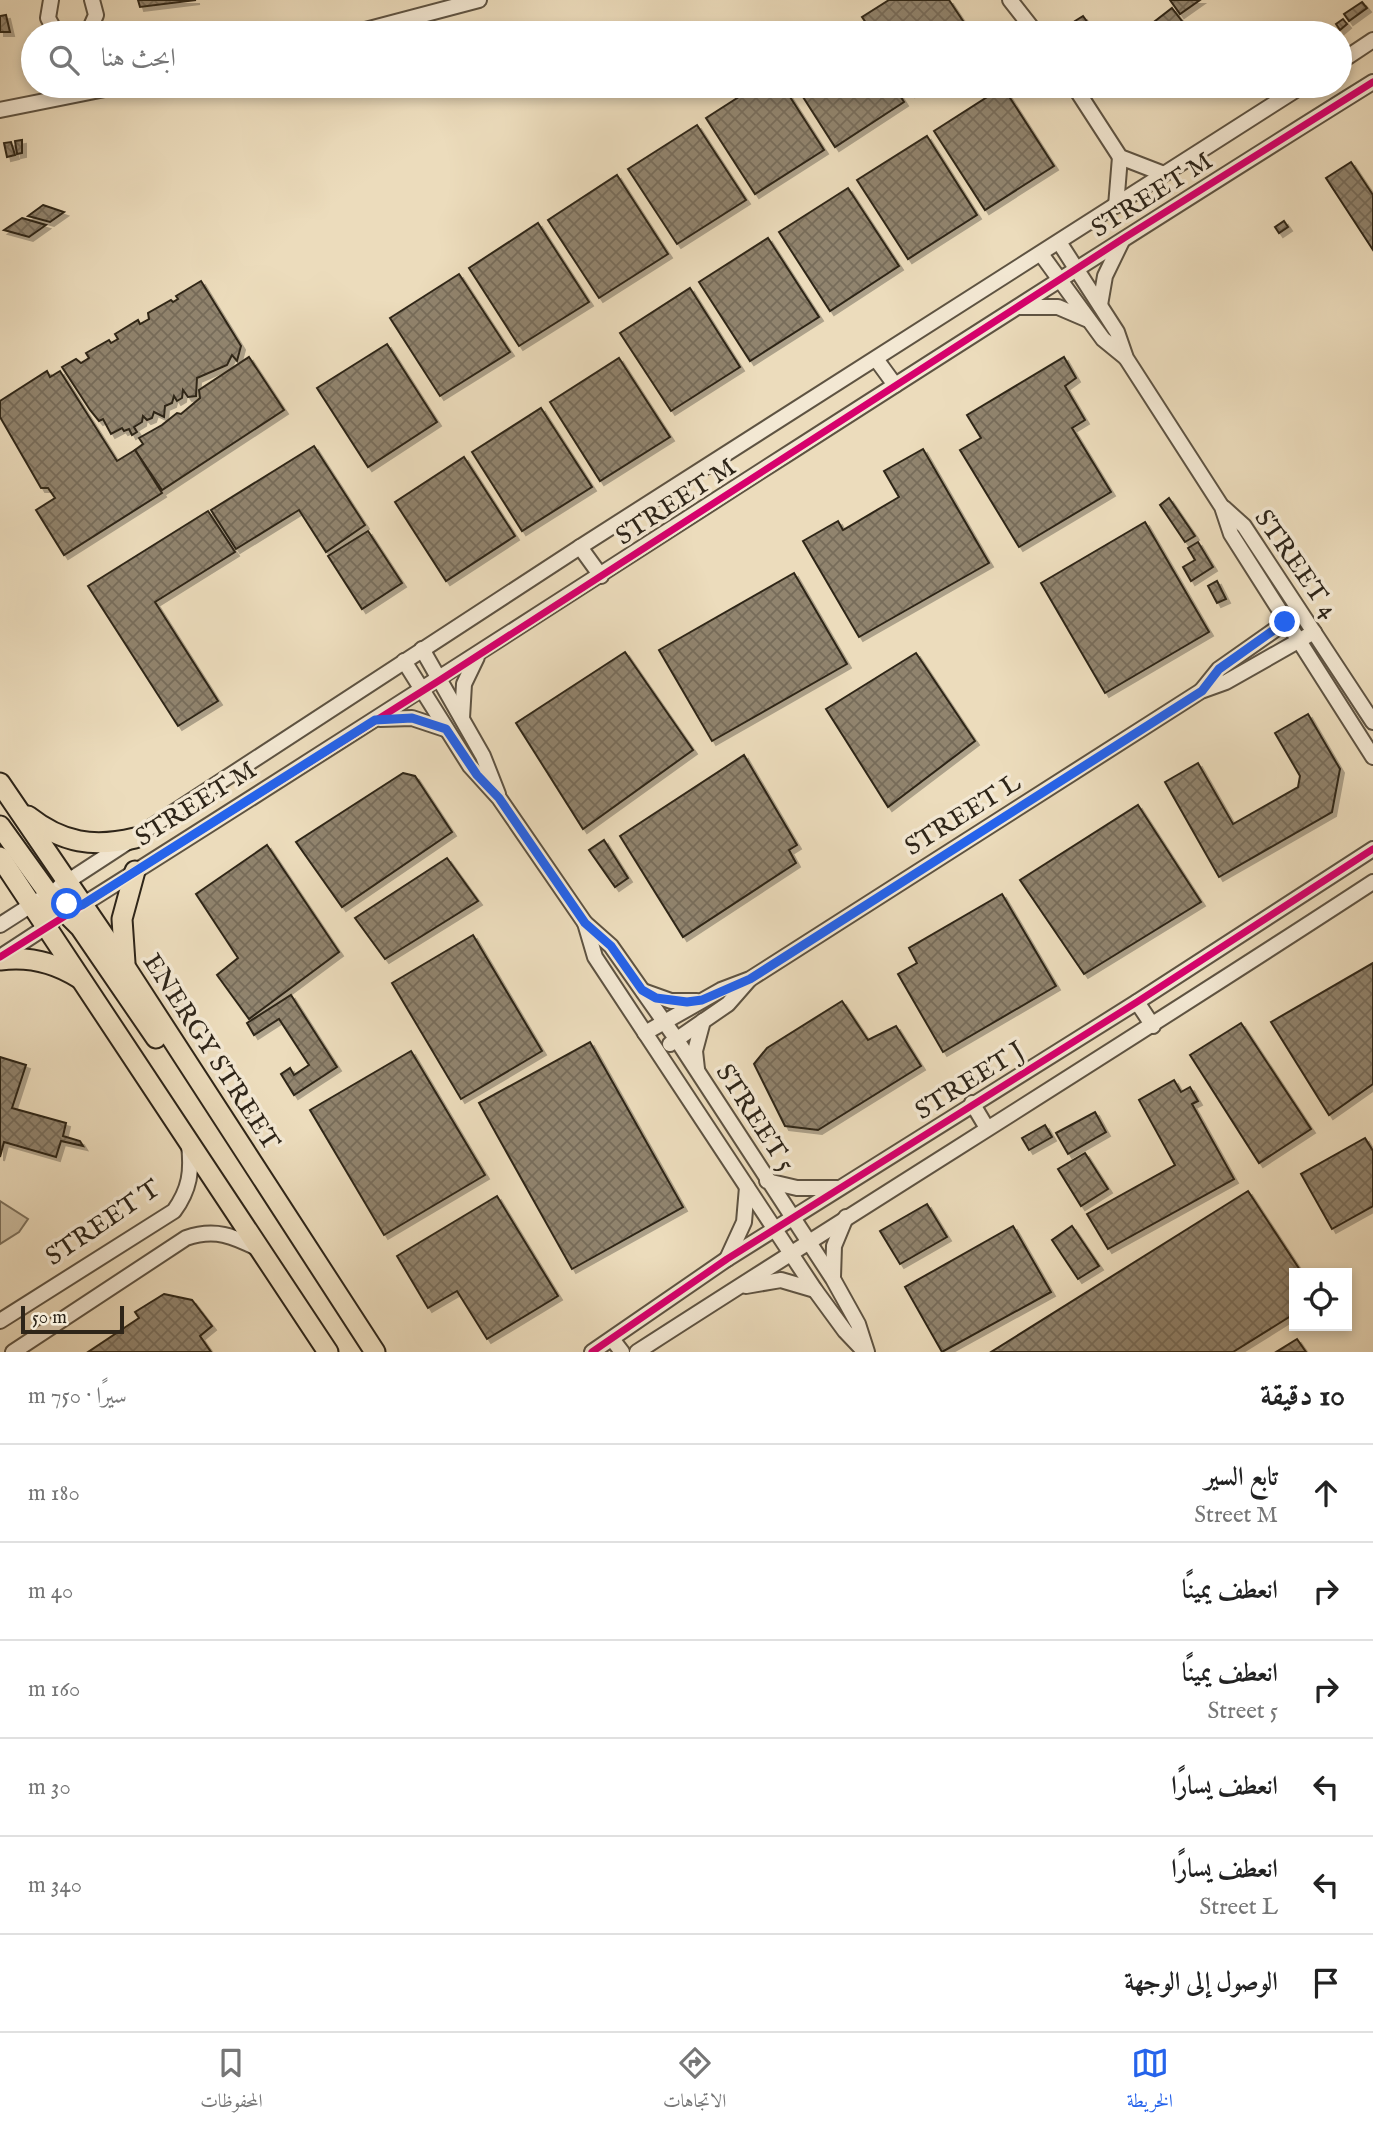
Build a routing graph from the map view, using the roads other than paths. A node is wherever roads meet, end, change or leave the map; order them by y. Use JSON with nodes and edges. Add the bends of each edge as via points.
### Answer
{"nodes":[{"id":1,"x":51,"y":0,"type":"edge"},
{"id":2,"x":92,"y":0,"type":"edge"},
{"id":3,"x":479,"y":0,"type":"edge"},
{"id":4,"x":1010,"y":0,"type":"edge"},
{"id":5,"x":49,"y":21,"type":"edge"},
{"id":6,"x":95,"y":21,"type":"edge"},
{"id":7,"x":399,"y":21,"type":"edge"},
{"id":8,"x":1027,"y":21,"type":"edge"},
{"id":9,"x":1373,"y":40,"type":"edge"},
{"id":10,"x":1352,"y":54,"type":"edge"},
{"id":11,"x":1373,"y":82,"type":"edge"},
{"id":12,"x":1352,"y":95,"type":"edge"},
{"id":13,"x":60,"y":98,"type":"edge"},
{"id":14,"x":1082,"y":98,"type":"edge"},
{"id":15,"x":1283,"y":98,"type":"edge"},
{"id":16,"x":1347,"y":98,"type":"edge"},
{"id":17,"x":0,"y":110,"type":"edge"},
{"id":18,"x":1120,"y":157,"type":"junction"},
{"id":19,"x":1164,"y":174,"type":"junction"},
{"id":20,"x":1116,"y":205,"type":"junction"},
{"id":21,"x":1124,"y":237,"type":"junction"},
{"id":22,"x":1059,"y":242,"type":"junction"},
{"id":23,"x":1041,"y":254,"type":"junction"},
{"id":24,"x":1077,"y":268,"type":"junction"},
{"id":25,"x":1059,"y":280,"type":"junction"},
{"id":26,"x":1100,"y":305,"type":"junction"},
{"id":27,"x":1014,"y":308,"type":"junction"},
{"id":28,"x":1086,"y":319,"type":"junction"},
{"id":29,"x":1126,"y":358,"type":"junction"},
{"id":30,"x":876,"y":359,"type":"junction"},
{"id":31,"x":895,"y":385,"type":"junction"},
{"id":32,"x":1222,"y":506,"type":"junction"},
{"id":33,"x":580,"y":547,"type":"junction"},
{"id":34,"x":601,"y":576,"type":"junction"},
{"id":35,"x":1301,"y":612,"type":"junction"},
{"id":36,"x":1285,"y":622,"type":"junction"},
{"id":37,"x":1314,"y":632,"type":"junction"},
{"id":38,"x":1297,"y":641,"type":"junction"},
{"id":39,"x":422,"y":649,"type":"junction"},
{"id":40,"x":480,"y":653,"type":"junction"},
{"id":41,"x":404,"y":661,"type":"junction"},
{"id":42,"x":440,"y":680,"type":"junction"},
{"id":43,"x":422,"y":691,"type":"junction"},
{"id":44,"x":1202,"y":691,"type":"junction"},
{"id":45,"x":462,"y":719,"type":"junction"},
{"id":46,"x":375,"y":720,"type":"junction"},
{"id":47,"x":1373,"y":722,"type":"edge"},
{"id":48,"x":446,"y":729,"type":"junction"},
{"id":49,"x":1373,"y":757,"type":"edge"},
{"id":50,"x":0,"y":783,"type":"edge"},
{"id":51,"x":499,"y":798,"type":"junction"},
{"id":52,"x":15,"y":804,"type":"junction"},
{"id":53,"x":0,"y":826,"type":"edge"},
{"id":54,"x":135,"y":838,"type":"junction"},
{"id":55,"x":1373,"y":849,"type":"edge"},
{"id":56,"x":0,"y":857,"type":"edge"},
{"id":57,"x":135,"y":871,"type":"junction"},
{"id":58,"x":1373,"y":881,"type":"edge"},
{"id":59,"x":66,"y":882,"type":"junction"},
{"id":60,"x":49,"y":894,"type":"junction"},
{"id":61,"x":32,"y":905,"type":"junction"},
{"id":62,"x":74,"y":909,"type":"junction"},
{"id":63,"x":585,"y":923,"type":"junction"},
{"id":64,"x":0,"y":925,"type":"edge"},
{"id":65,"x":46,"y":927,"type":"junction"},
{"id":66,"x":0,"y":958,"type":"edge"},
{"id":67,"x":126,"y":968,"type":"junction"},
{"id":68,"x":750,"y":979,"type":"junction"},
{"id":69,"x":83,"y":981,"type":"junction"},
{"id":70,"x":642,"y":990,"type":"junction"},
{"id":71,"x":702,"y":1000,"type":"junction"},
{"id":72,"x":1137,"y":1002,"type":"junction"},
{"id":73,"x":703,"y":1021,"type":"junction"},
{"id":74,"x":665,"y":1023,"type":"junction"},
{"id":75,"x":1153,"y":1026,"type":"junction"},
{"id":76,"x":645,"y":1033,"type":"junction"},
{"id":77,"x":677,"y":1040,"type":"junction"},
{"id":78,"x":658,"y":1052,"type":"junction"},
{"id":79,"x":701,"y":1080,"type":"junction"},
{"id":80,"x":972,"y":1104,"type":"junction"},
{"id":81,"x":215,"y":1109,"type":"junction"},
{"id":82,"x":987,"y":1128,"type":"junction"},
{"id":83,"x":188,"y":1140,"type":"junction"},
{"id":84,"x":767,"y":1181,"type":"junction"},
{"id":85,"x":747,"y":1187,"type":"junction"},
{"id":86,"x":838,"y":1188,"type":"junction"},
{"id":87,"x":846,"y":1217,"type":"junction"},
{"id":88,"x":791,"y":1219,"type":"junction"},
{"id":89,"x":776,"y":1229,"type":"junction"},
{"id":90,"x":807,"y":1241,"type":"junction"},
{"id":91,"x":262,"y":1250,"type":"junction"},
{"id":92,"x":790,"y":1251,"type":"junction"},
{"id":93,"x":727,"y":1259,"type":"junction"},
{"id":94,"x":833,"y":1279,"type":"junction"},
{"id":95,"x":735,"y":1289,"type":"junction"},
{"id":96,"x":815,"y":1290,"type":"junction"},
{"id":97,"x":0,"y":1321,"type":"edge"},
{"id":98,"x":612,"y":1339,"type":"junction"},
{"id":99,"x":13,"y":1352,"type":"edge"},
{"id":100,"x":328,"y":1352,"type":"edge"},
{"id":101,"x":375,"y":1352,"type":"edge"},
{"id":102,"x":592,"y":1352,"type":"edge"},
{"id":103,"x":622,"y":1352,"type":"edge"},
{"id":104,"x":637,"y":1352,"type":"edge"},
{"id":105,"x":866,"y":1352,"type":"edge"}],
"edges":[{"from":1,"to":5,"type":"street"},
{"from":2,"to":6,"type":"street"},
{"from":3,"to":7,"type":"street"},
{"from":4,"to":8,"type":"street"},
{"from":9,"to":10,"type":"street"},
{"from":11,"to":12,"type":"street","name":"STREET M"},
{"from":13,"to":17,"type":"street"},
{"from":14,"to":18,"type":"street"},
{"from":15,"to":19,"type":"street","name":"STREET M"},
{"from":16,"to":21,"type":"street","name":"STREET M"},
{"from":18,"to":19,"type":"street"},
{"from":18,"to":20,"type":"street"},
{"from":19,"to":20,"type":"street","name":"STREET M"},
{"from":20,"to":22,"type":"street","name":"STREET M"},
{"from":21,"to":24,"type":"street","name":"STREET M"},
{"from":21,"to":26,"type":"street","via":[[1110,262]]},
{"from":22,"to":23,"type":"street","name":"STREET M"},
{"from":22,"to":24,"type":"street","name":"STREET 4"},
{"from":23,"to":25,"type":"street","name":"STREET 4"},
{"from":23,"to":30,"type":"street","name":"STREET M"},
{"from":24,"to":25,"type":"street","name":"STREET M"},
{"from":24,"to":26,"type":"street","name":"STREET 4"},
{"from":25,"to":27,"type":"street","name":"STREET M"},
{"from":25,"to":28,"type":"street","name":"STREET 4"},
{"from":26,"to":29,"type":"street","name":"STREET 4"},
{"from":27,"to":28,"type":"street","via":[[1043,305]]},
{"from":27,"to":31,"type":"street","name":"STREET M"},
{"from":28,"to":29,"type":"street","name":"STREET 4","via":[[1102,340]]},
{"from":29,"to":32,"type":"street","name":"STREET 4"},
{"from":30,"to":31,"type":"street"},
{"from":30,"to":33,"type":"street","name":"STREET M"},
{"from":31,"to":34,"type":"street","name":"STREET M"},
{"from":32,"to":35,"type":"street","name":"STREET 4","via":[[1244,527]]},
{"from":32,"to":36,"type":"street","name":"STREET 4","via":[[1231,534]]},
{"from":33,"to":34,"type":"street"},
{"from":33,"to":39,"type":"street","name":"STREET M"},
{"from":34,"to":40,"type":"street","name":"STREET M"},
{"from":35,"to":36,"type":"street","name":"STREET L"},
{"from":35,"to":37,"type":"street","name":"STREET 4"},
{"from":36,"to":38,"type":"street","name":"STREET 4"},
{"from":36,"to":44,"type":"street","name":"STREET L","via":[[1219,669]]},
{"from":37,"to":38,"type":"street","name":"STREET L"},
{"from":37,"to":47,"type":"street","name":"STREET 4"},
{"from":38,"to":44,"type":"street","name":"STREET L"},
{"from":38,"to":49,"type":"street","name":"STREET 4"},
{"from":39,"to":41,"type":"street","name":"STREET M"},
{"from":39,"to":42,"type":"street","name":"STREET 5"},
{"from":40,"to":42,"type":"street","name":"STREET M"},
{"from":40,"to":45,"type":"street","via":[[464,684]]},
{"from":41,"to":43,"type":"street","name":"STREET 5"},
{"from":41,"to":54,"type":"street","name":"STREET M"},
{"from":42,"to":43,"type":"street","name":"STREET M"},
{"from":42,"to":45,"type":"street","name":"STREET 5"},
{"from":43,"to":46,"type":"street","name":"STREET M"},
{"from":43,"to":48,"type":"street","name":"STREET 5"},
{"from":44,"to":68,"type":"street","name":"STREET L"},
{"from":45,"to":51,"type":"street","name":"STREET 5","via":[[488,766]]},
{"from":46,"to":48,"type":"street","via":[[412,718]]},
{"from":46,"to":57,"type":"street","name":"STREET M"},
{"from":48,"to":51,"type":"street","name":"STREET 5"},
{"from":50,"to":52,"type":"main road","name":"ENERGY STREET"},
{"from":51,"to":63,"type":"street","name":"STREET 5"},
{"from":52,"to":54,"type":"main road","via":[[48,831],[68,840],[111,844]]},
{"from":52,"to":59,"type":"main road","name":"ENERGY STREET"},
{"from":53,"to":60,"type":"main road"},
{"from":54,"to":59,"type":"street","name":"STREET M"},
{"from":55,"to":72,"type":"street","name":"STREET J"},
{"from":56,"to":61,"type":"main road"},
{"from":57,"to":62,"type":"street","name":"STREET M"},
{"from":57,"to":67,"type":"main road","via":[[122,919]]},
{"from":58,"to":75,"type":"street","name":"STREET J"},
{"from":59,"to":60,"type":"street","name":"STREET M"},
{"from":59,"to":62,"type":"main road","name":"ENERGY STREET"},
{"from":60,"to":61,"type":"street","name":"STREET M"},
{"from":60,"to":62,"type":"main road"},
{"from":61,"to":62,"type":"main road"},
{"from":61,"to":64,"type":"street","name":"STREET M"},
{"from":61,"to":65,"type":"main road"},
{"from":62,"to":65,"type":"street","name":"STREET M"},
{"from":62,"to":67,"type":"main road","name":"ENERGY STREET"},
{"from":62,"to":81,"type":"main road","via":[[80,927],[154,1037]]},
{"from":63,"to":70,"type":"street","name":"STREET 5","via":[[611,946]]},
{"from":63,"to":76,"type":"street","name":"STREET 5","via":[[595,957]]},
{"from":65,"to":66,"type":"street","name":"STREET M"},
{"from":65,"to":69,"type":"main road"},
{"from":66,"to":69,"type":"main road","via":[[50,963]]},
{"from":67,"to":81,"type":"main road","name":"ENERGY STREET"},
{"from":68,"to":71,"type":"street","name":"STREET L"},
{"from":68,"to":73,"type":"street","name":"STREET L","via":[[728,1004]]},
{"from":69,"to":83,"type":"main road"},
{"from":70,"to":71,"type":"street","via":[[671,1001]]},
{"from":70,"to":74,"type":"street","name":"STREET 5"},
{"from":71,"to":74,"type":"street","name":"STREET L"},
{"from":72,"to":75,"type":"street"},
{"from":72,"to":80,"type":"street","name":"STREET J"},
{"from":73,"to":77,"type":"street","name":"STREET L"},
{"from":73,"to":79,"type":"street","via":[[695,1051]]},
{"from":74,"to":76,"type":"street","name":"STREET L"},
{"from":74,"to":77,"type":"street","name":"STREET 5"},
{"from":75,"to":82,"type":"street","name":"STREET J"},
{"from":76,"to":78,"type":"street","name":"STREET 5"},
{"from":77,"to":78,"type":"street","name":"STREET L"},
{"from":77,"to":79,"type":"street","name":"STREET 5"},
{"from":78,"to":85,"type":"street","name":"STREET 5"},
{"from":79,"to":84,"type":"street","name":"STREET 5"},
{"from":80,"to":82,"type":"street"},
{"from":80,"to":86,"type":"street","name":"STREET J"},
{"from":81,"to":101,"type":"main road","name":"ENERGY STREET"},
{"from":82,"to":87,"type":"street","name":"STREET J"},
{"from":83,"to":91,"type":"main road"},
{"from":83,"to":97,"type":"street","name":"STREET T","via":[[192,1169],[184,1198],[174,1211]]},
{"from":84,"to":86,"type":"street","via":[[797,1188]]},
{"from":84,"to":88,"type":"street","name":"STREET 5"},
{"from":85,"to":89,"type":"street","name":"STREET 5"},
{"from":85,"to":93,"type":"street","via":[[744,1222]]},
{"from":86,"to":88,"type":"street","name":"STREET J"},
{"from":87,"to":90,"type":"street","name":"STREET J"},
{"from":87,"to":94,"type":"street","via":[[834,1247]]},
{"from":88,"to":89,"type":"street","name":"STREET J"},
{"from":88,"to":90,"type":"street","name":"STREET 5"},
{"from":89,"to":92,"type":"street","name":"STREET 5"},
{"from":89,"to":93,"type":"street","name":"STREET J"},
{"from":90,"to":92,"type":"street","name":"STREET J"},
{"from":90,"to":94,"type":"street","name":"STREET 5"},
{"from":91,"to":99,"type":"street","via":[[221,1232],[186,1238]]},
{"from":91,"to":100,"type":"main road"},
{"from":92,"to":95,"type":"street","name":"STREET J"},
{"from":92,"to":96,"type":"street","name":"STREET 5"},
{"from":93,"to":98,"type":"street","name":"STREET J"},
{"from":94,"to":105,"type":"street","name":"STREET 5","via":[[858,1324]]},
{"from":95,"to":96,"type":"street","via":[[781,1280]]},
{"from":95,"to":104,"type":"street","name":"STREET J"},
{"from":96,"to":105,"type":"street","name":"STREET 5"},
{"from":98,"to":102,"type":"street","name":"STREET J"},
{"from":98,"to":103,"type":"street"}]}
